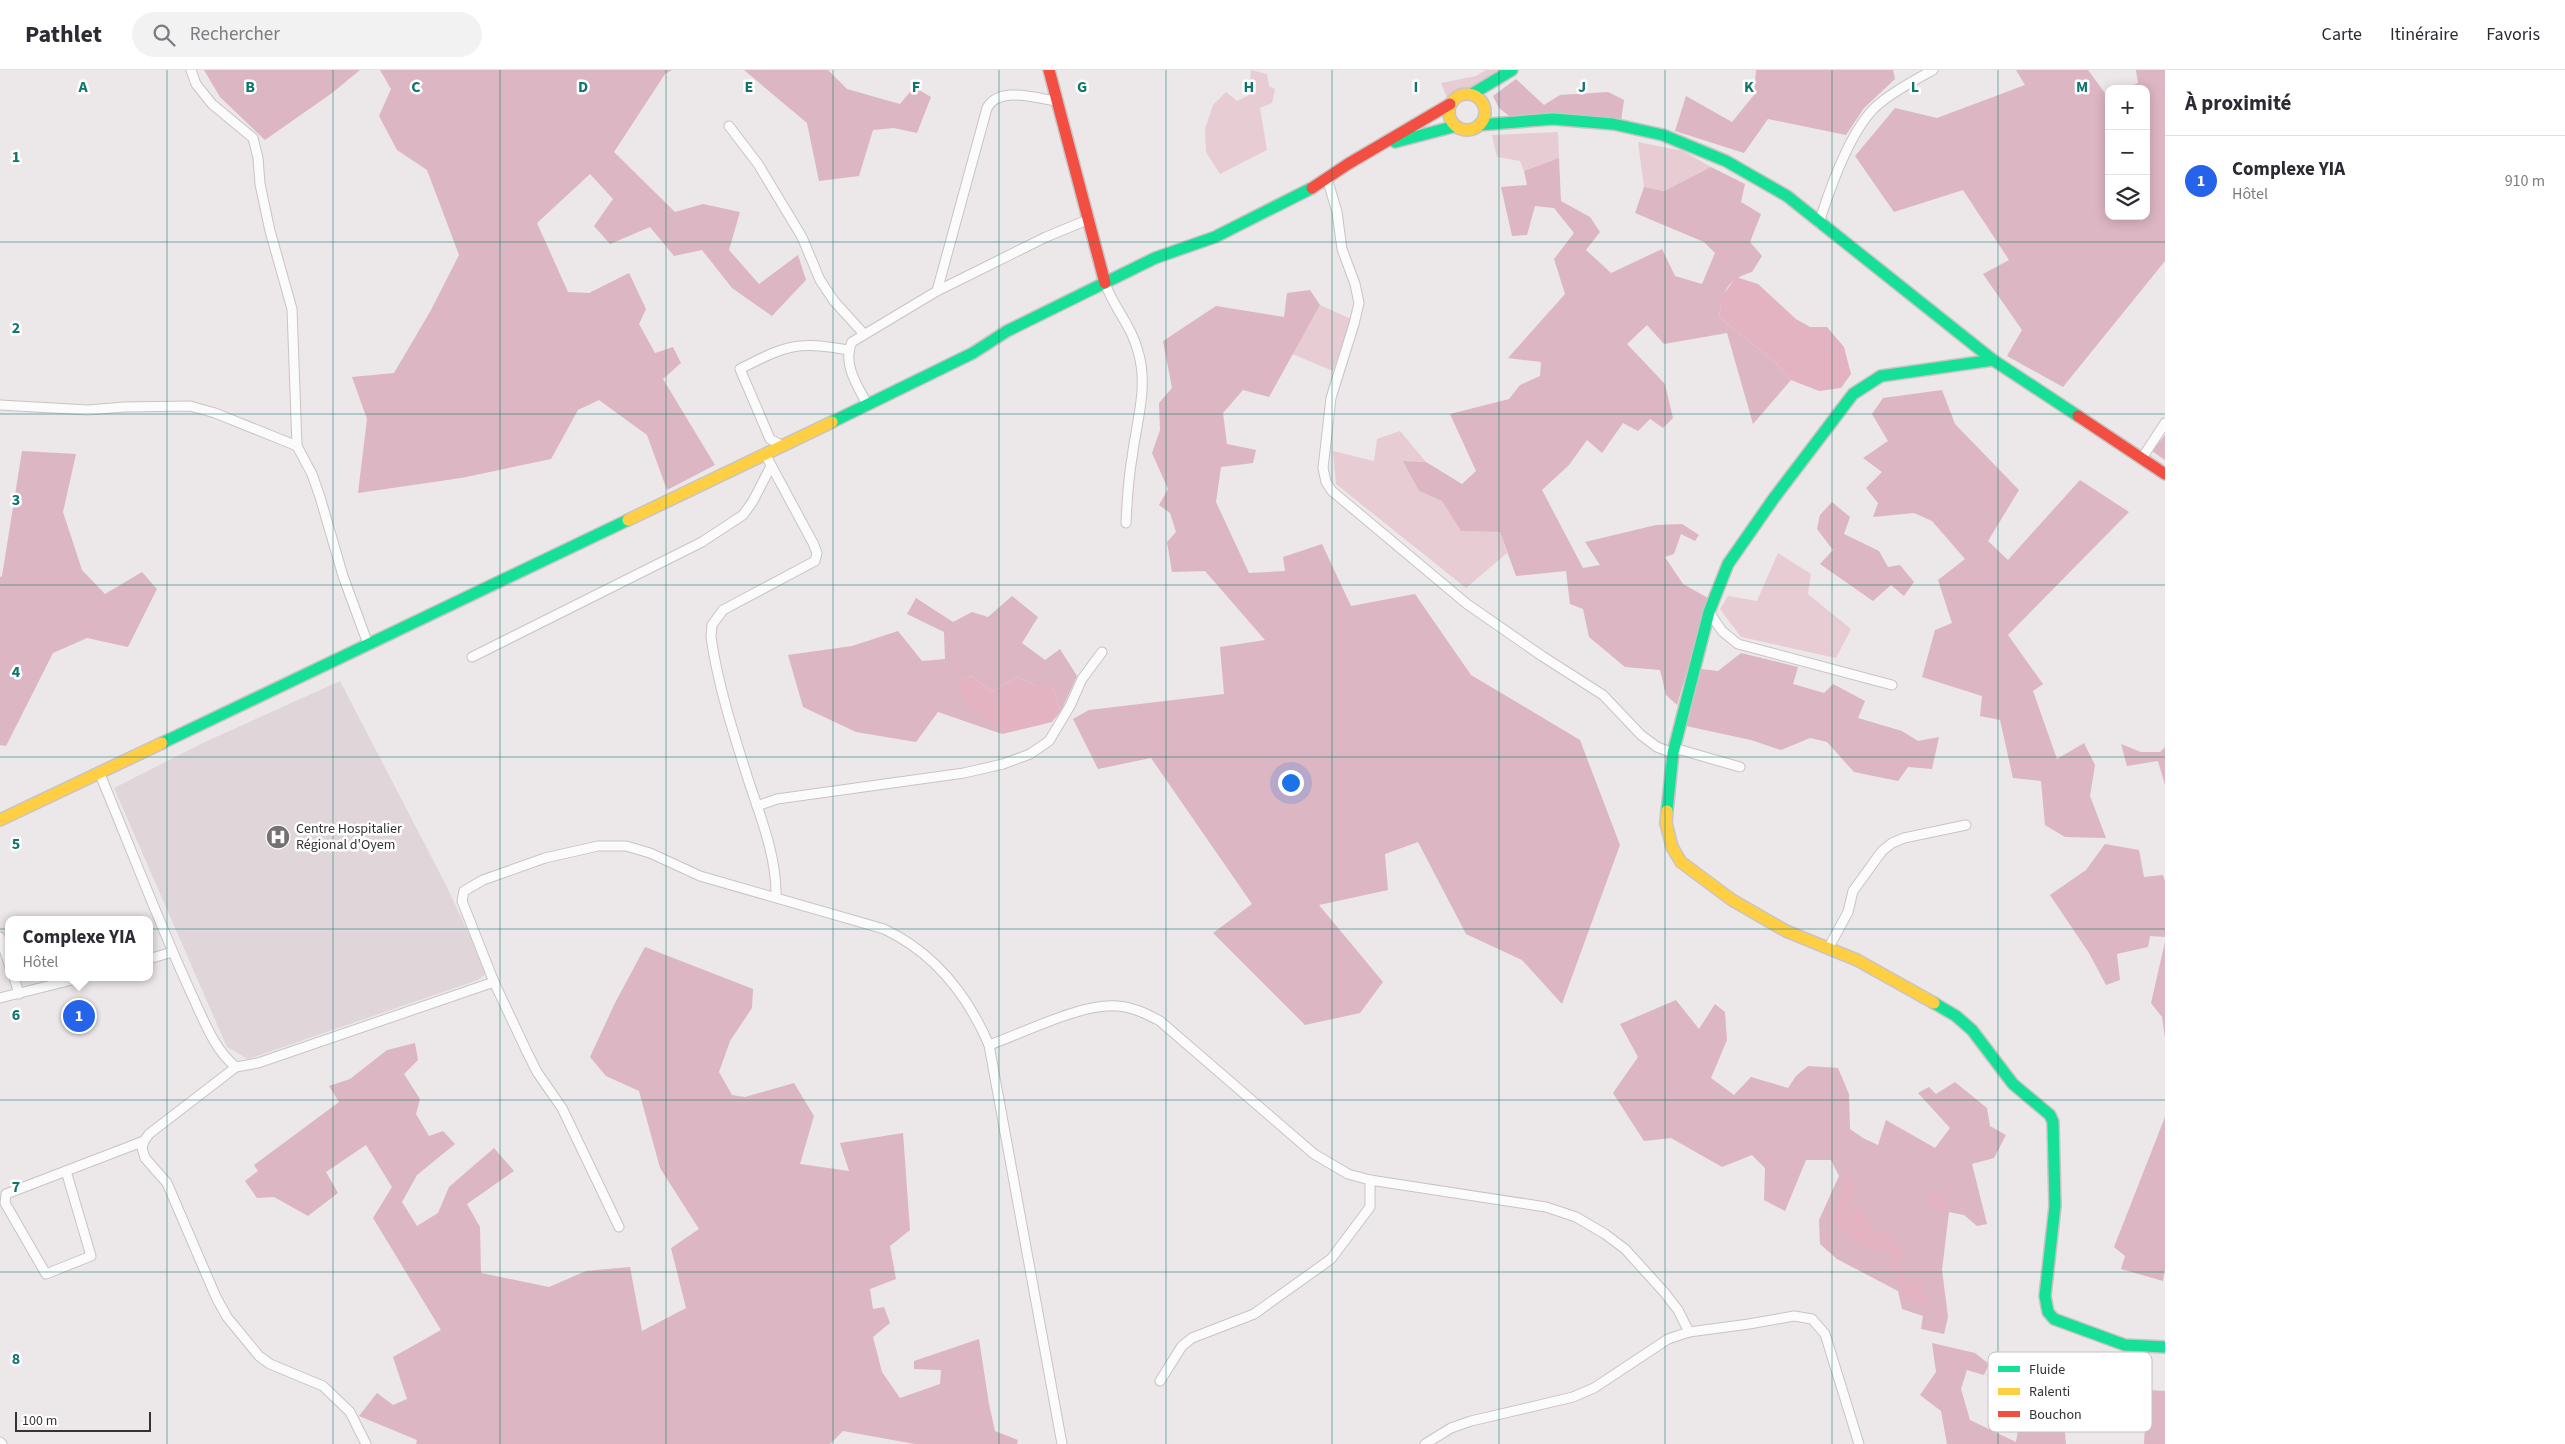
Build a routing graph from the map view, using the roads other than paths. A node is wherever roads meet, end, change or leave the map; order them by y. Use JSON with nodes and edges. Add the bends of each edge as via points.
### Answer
{"nodes":[{"id":1,"x":191,"y":70,"type":"edge"},
{"id":2,"x":1049,"y":70,"type":"edge"},
{"id":3,"x":1512,"y":70,"type":"edge"},
{"id":4,"x":1933,"y":70,"type":"edge"},
{"id":5,"x":1472,"y":94,"type":"junction"},
{"id":6,"x":1056,"y":101,"type":"junction"},
{"id":7,"x":1450,"y":104,"type":"junction"},
{"id":8,"x":1479,"y":125,"type":"junction"},
{"id":9,"x":729,"y":126,"type":"dead end"},
{"id":10,"x":1456,"y":126,"type":"junction"},
{"id":11,"x":1380,"y":146,"type":"junction"},
{"id":12,"x":1328,"y":178,"type":"junction"},
{"id":13,"x":1087,"y":220,"type":"junction"},
{"id":14,"x":1819,"y":222,"type":"junction"},
{"id":15,"x":1105,"y":283,"type":"junction"},
{"id":16,"x":937,"y":290,"type":"junction"},
{"id":17,"x":863,"y":333,"type":"junction"},
{"id":18,"x":848,"y":350,"type":"junction"},
{"id":19,"x":1993,"y":360,"type":"junction"},
{"id":20,"x":867,"y":404,"type":"junction"},
{"id":21,"x":0,"y":405,"type":"edge"},
{"id":22,"x":2165,"y":423,"type":"edge"},
{"id":23,"x":297,"y":446,"type":"junction"},
{"id":24,"x":783,"y":446,"type":"junction"},
{"id":25,"x":765,"y":454,"type":"junction"},
{"id":26,"x":2142,"y":458,"type":"junction"},
{"id":27,"x":771,"y":466,"type":"junction"},
{"id":28,"x":2165,"y":474,"type":"edge"},
{"id":29,"x":1126,"y":523,"type":"dead end"},
{"id":30,"x":1709,"y":612,"type":"junction"},
{"id":31,"x":368,"y":644,"type":"junction"},
{"id":32,"x":1102,"y":652,"type":"dead end"},
{"id":33,"x":472,"y":657,"type":"dead end"},
{"id":34,"x":1892,"y":685,"type":"dead end"},
{"id":35,"x":1673,"y":751,"type":"junction"},
{"id":36,"x":1740,"y":767,"type":"dead end"},
{"id":37,"x":100,"y":772,"type":"junction"},
{"id":38,"x":757,"y":806,"type":"junction"},
{"id":39,"x":0,"y":820,"type":"edge"},
{"id":40,"x":1966,"y":826,"type":"dead end"},
{"id":41,"x":776,"y":897,"type":"junction"},
{"id":42,"x":0,"y":936,"type":"edge"},
{"id":43,"x":1828,"y":947,"type":"junction"},
{"id":44,"x":5,"y":952,"type":"edge"},
{"id":45,"x":172,"y":952,"type":"junction"},
{"id":46,"x":153,"y":958,"type":"edge"},
{"id":47,"x":15,"y":981,"type":"edge"},
{"id":48,"x":69,"y":981,"type":"edge"},
{"id":49,"x":494,"y":982,"type":"junction"},
{"id":50,"x":19,"y":994,"type":"junction"},
{"id":51,"x":0,"y":998,"type":"edge"},
{"id":52,"x":989,"y":1045,"type":"junction"},
{"id":53,"x":236,"y":1067,"type":"junction"},
{"id":54,"x":144,"y":1141,"type":"junction"},
{"id":55,"x":66,"y":1171,"type":"junction"},
{"id":56,"x":1370,"y":1180,"type":"junction"},
{"id":57,"x":619,"y":1228,"type":"dead end"},
{"id":58,"x":1689,"y":1332,"type":"junction"},
{"id":59,"x":2165,"y":1347,"type":"edge"},
{"id":60,"x":1160,"y":1381,"type":"dead end"},
{"id":61,"x":366,"y":1444,"type":"edge"},
{"id":62,"x":1062,"y":1444,"type":"edge"},
{"id":63,"x":1425,"y":1444,"type":"edge"},
{"id":64,"x":1859,"y":1444,"type":"edge"}],
"edges":[{"from":1,"to":23,"type":"street","via":[[196,84],[212,104],[253,138],[270,231],[292,309]]},
{"from":2,"to":6,"type":"main road"},
{"from":3,"to":5,"type":"main road"},
{"from":4,"to":14,"type":"street","via":[[1898,90],[1868,114],[1840,168]]},
{"from":5,"to":7,"type":"main road","via":[[1464,94]]},
{"from":5,"to":8,"type":"main road","via":[[1484,104],[1484,119]]},
{"from":6,"to":13,"type":"main road"},
{"from":6,"to":16,"type":"street","via":[[1011,96],[992,100],[987,108]]},
{"from":7,"to":10,"type":"main road","via":[[1451,120]]},
{"from":7,"to":11,"type":"main road"},
{"from":8,"to":10,"type":"main road","via":[[1472,129]]},
{"from":8,"to":14,"type":"main road","via":[[1583,120],[1664,135],[1753,176],[1787,196]]},
{"from":9,"to":17,"type":"street","via":[[758,164],[802,237],[820,280]]},
{"from":10,"to":11,"type":"main road"},
{"from":11,"to":12,"type":"main road"},
{"from":12,"to":15,"type":"main road","via":[[1304,194],[1215,237],[1177,248]]},
{"from":12,"to":35,"type":"street","via":[[1342,249],[1355,284],[1358,303],[1331,398],[1323,468],[1326,482],[1467,604],[1603,695],[1657,747]]},
{"from":13,"to":15,"type":"main road"},
{"from":13,"to":16,"type":"street"},
{"from":14,"to":19,"type":"main road"},
{"from":15,"to":20,"type":"main road","via":[[1007,331],[973,353]]},
{"from":15,"to":29,"type":"street","via":[[1112,304],[1125,318],[1140,356],[1141,410],[1131,459]]},
{"from":16,"to":17,"type":"street"},
{"from":17,"to":18,"type":"street"},
{"from":18,"to":20,"type":"street","via":[[853,377]]},
{"from":18,"to":24,"type":"street","via":[[817,344],[788,346],[740,369],[770,439]]},
{"from":19,"to":26,"type":"main road"},
{"from":19,"to":30,"type":"main road","via":[[1881,376],[1853,394],[1728,564]]},
{"from":20,"to":24,"type":"main road"},
{"from":21,"to":23,"type":"street","via":[[88,410],[190,406]]},
{"from":22,"to":26,"type":"street"},
{"from":23,"to":31,"type":"street","via":[[320,497],[343,576]]},
{"from":24,"to":25,"type":"main road"},
{"from":25,"to":27,"type":"street"},
{"from":25,"to":31,"type":"main road"},
{"from":26,"to":28,"type":"main road"},
{"from":27,"to":33,"type":"street","via":[[743,515],[702,542]]},
{"from":27,"to":38,"type":"street","via":[[813,542],[817,553],[815,561],[723,610],[712,625],[711,637],[734,734]]},
{"from":30,"to":34,"type":"street","via":[[1725,635],[1738,644]]},
{"from":30,"to":35,"type":"main road"},
{"from":31,"to":37,"type":"main road"},
{"from":32,"to":38,"type":"street","via":[[1082,680],[1054,734],[1042,748],[1030,754],[964,773],[777,799]]},
{"from":35,"to":36,"type":"street"},
{"from":35,"to":43,"type":"main road","via":[[1666,823],[1672,847],[1682,862],[1739,904],[1786,931]]},
{"from":37,"to":39,"type":"main road"},
{"from":37,"to":45,"type":"street"},
{"from":38,"to":41,"type":"street","via":[[774,868]]},
{"from":40,"to":43,"type":"street","via":[[1904,838],[1882,851],[1853,890],[1848,912]]},
{"from":41,"to":49,"type":"street","via":[[700,876],[650,853],[626,846],[598,846],[545,858],[483,880],[464,891],[462,900]]},
{"from":41,"to":52,"type":"street","via":[[884,929],[912,944],[955,983]]},
{"from":42,"to":44,"type":"street"},
{"from":43,"to":59,"type":"main road","via":[[1956,1016],[1972,1030],[2013,1084],[2050,1115],[2056,1175],[2045,1296],[2048,1312],[2054,1319],[2125,1345]]},
{"from":45,"to":46,"type":"street"},
{"from":45,"to":53,"type":"street","via":[[208,1029],[223,1055]]},
{"from":47,"to":50,"type":"street"},
{"from":48,"to":50,"type":"street"},
{"from":49,"to":53,"type":"street","via":[[258,1063]]},
{"from":49,"to":57,"type":"street","via":[[537,1072],[562,1108]]},
{"from":50,"to":51,"type":"street"},
{"from":52,"to":56,"type":"street","via":[[1089,1009],[1116,1006],[1137,1010],[1160,1021],[1314,1154],[1348,1174]]},
{"from":52,"to":62,"type":"street"},
{"from":53,"to":54,"type":"street"},
{"from":54,"to":55,"type":"street"},
{"from":54,"to":61,"type":"street","via":[[145,1158],[167,1183],[227,1317],[259,1356],[270,1364],[323,1386],[350,1412]]},
{"from":55,"to":55,"type":"street","via":[[6,1194],[5,1203],[46,1274],[91,1256]]},
{"from":56,"to":58,"type":"street","via":[[1546,1207],[1576,1217],[1624,1250],[1664,1292]]},
{"from":56,"to":60,"type":"street","via":[[1370,1207],[1331,1260],[1254,1314],[1192,1338],[1182,1346]]},
{"from":58,"to":63,"type":"street","via":[[1668,1339],[1594,1388],[1573,1397],[1471,1421],[1451,1428]]},
{"from":58,"to":64,"type":"street","via":[[1794,1316],[1812,1319],[1825,1334]]}]}
